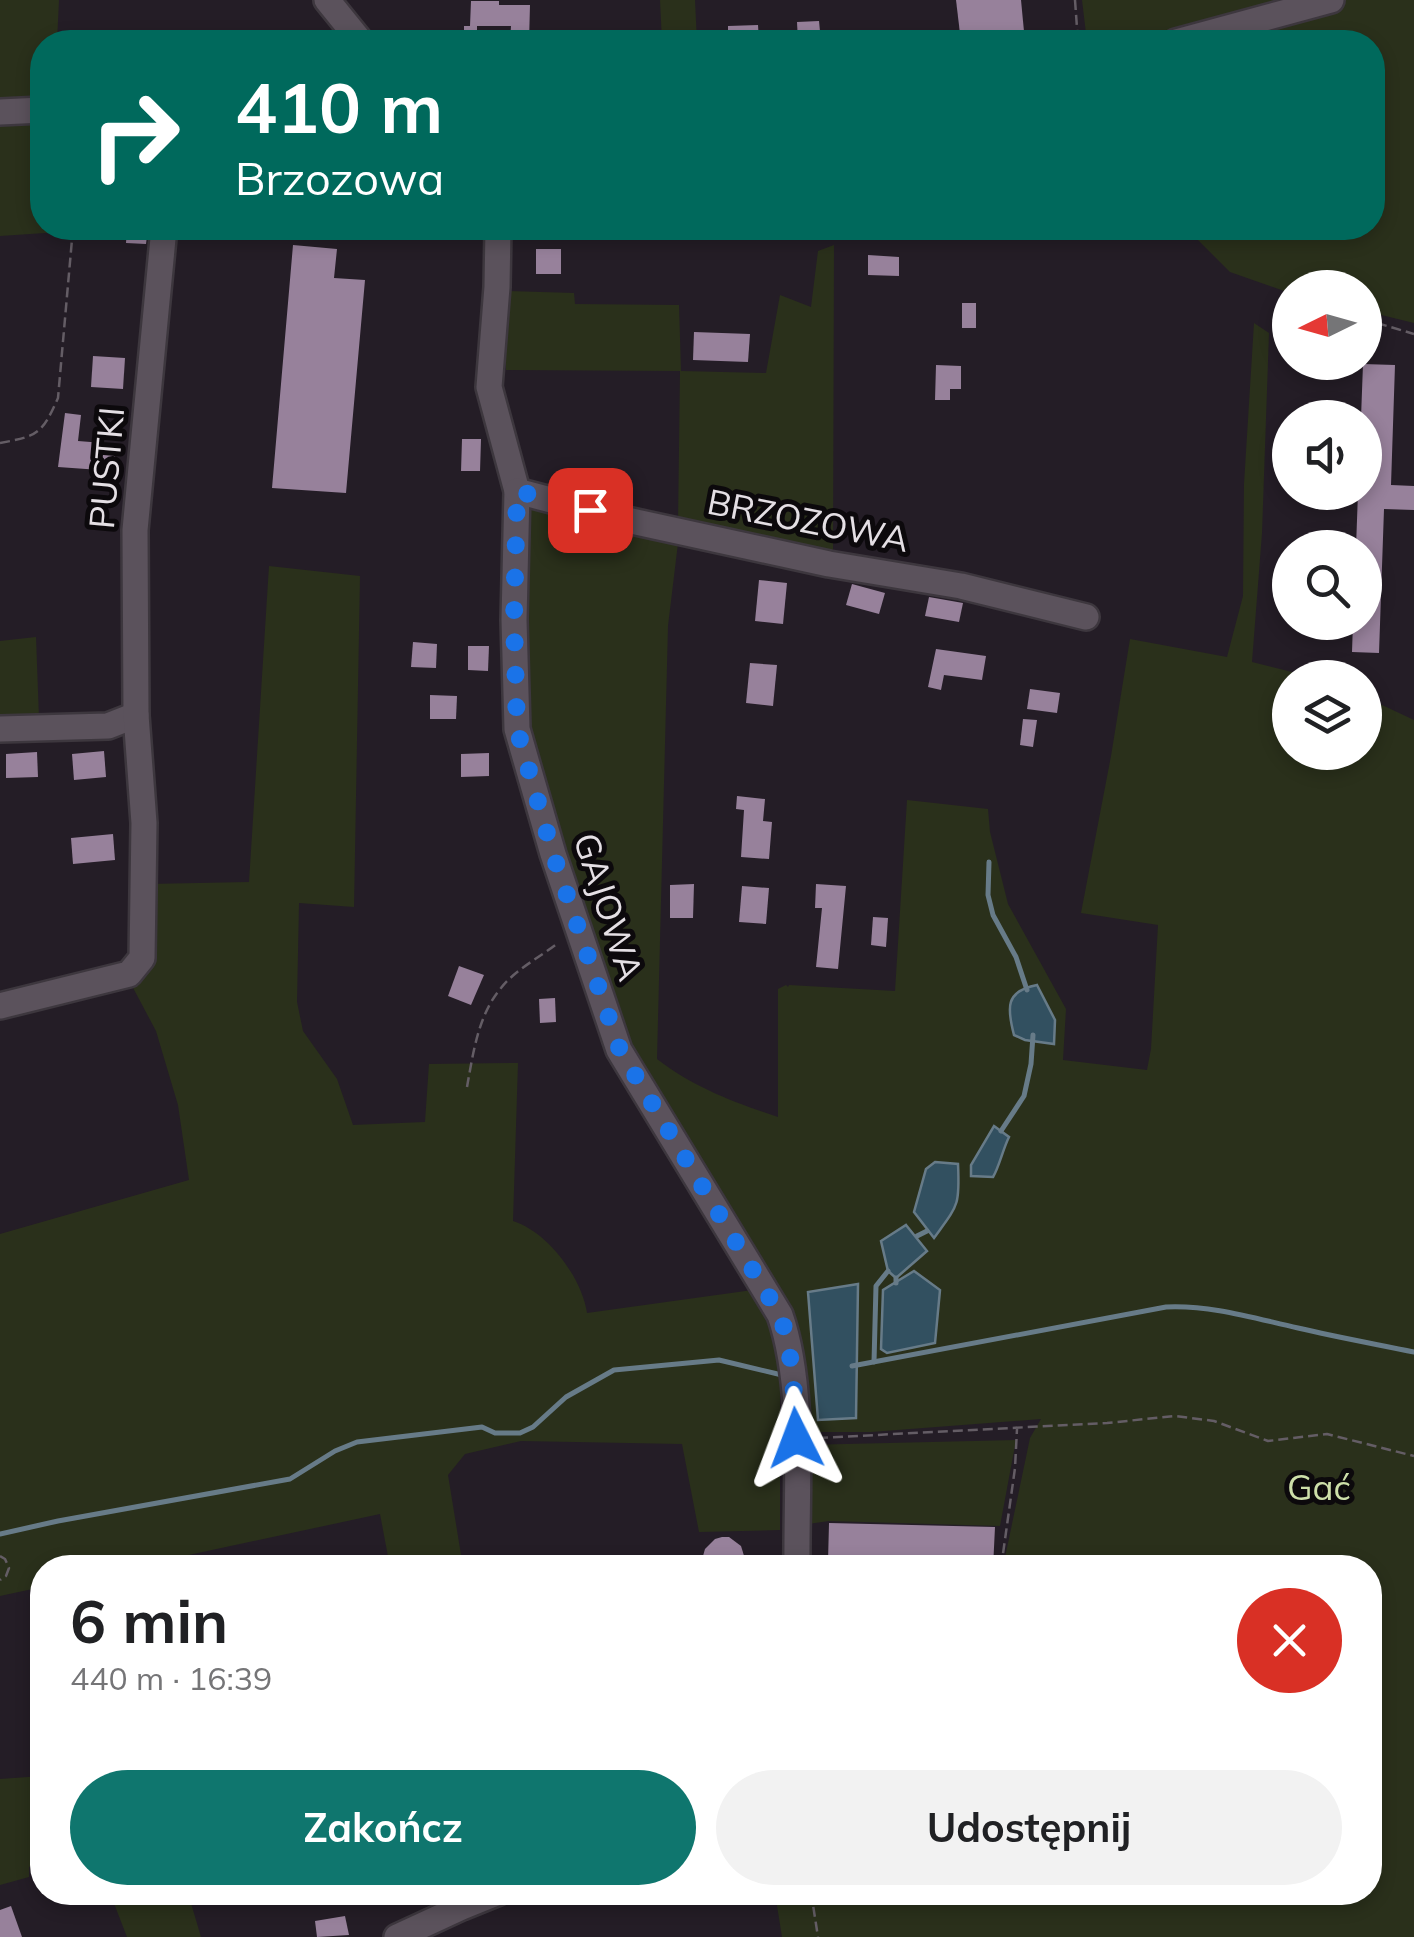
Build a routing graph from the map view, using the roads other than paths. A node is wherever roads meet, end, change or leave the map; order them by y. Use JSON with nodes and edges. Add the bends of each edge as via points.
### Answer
{"nodes":[{"id":1,"x":326,"y":0,"type":"edge"},
{"id":2,"x":1331,"y":0,"type":"edge"},
{"id":3,"x":351,"y":30,"type":"edge"},
{"id":4,"x":1220,"y":30,"type":"edge"},
{"id":5,"x":30,"y":111,"type":"edge"},
{"id":6,"x":0,"y":112,"type":"edge"},
{"id":7,"x":163,"y":240,"type":"edge"},
{"id":8,"x":498,"y":240,"type":"edge"},
{"id":9,"x":517,"y":491,"type":"junction"},
{"id":10,"x":1086,"y":618,"type":"dead end"},
{"id":11,"x":136,"y":715,"type":"junction"},
{"id":12,"x":0,"y":729,"type":"edge"},
{"id":13,"x":0,"y":1006,"type":"edge"},
{"id":14,"x":797,"y":1555,"type":"edge"},
{"id":15,"x":467,"y":1905,"type":"edge"},
{"id":16,"x":397,"y":1937,"type":"edge"}],
"edges":[{"from":1,"to":3,"type":"street"},
{"from":2,"to":4,"type":"street"},
{"from":5,"to":6,"type":"street"},
{"from":7,"to":11,"type":"street","name":"PUSTKI","via":[[136,530]]},
{"from":8,"to":9,"type":"street","name":"GAJOWA","via":[[489,387]]},
{"from":9,"to":10,"type":"street","name":"BRZOZOWA"},
{"from":9,"to":14,"type":"street","name":"GAJOWA","via":[[517,729],[620,1050],[790,1342]]},
{"from":11,"to":12,"type":"street","via":[[108,726]]},
{"from":11,"to":13,"type":"street","name":"PUSTKI","via":[[144,824],[142,958],[129,974]]},
{"from":15,"to":16,"type":"street"}]}
